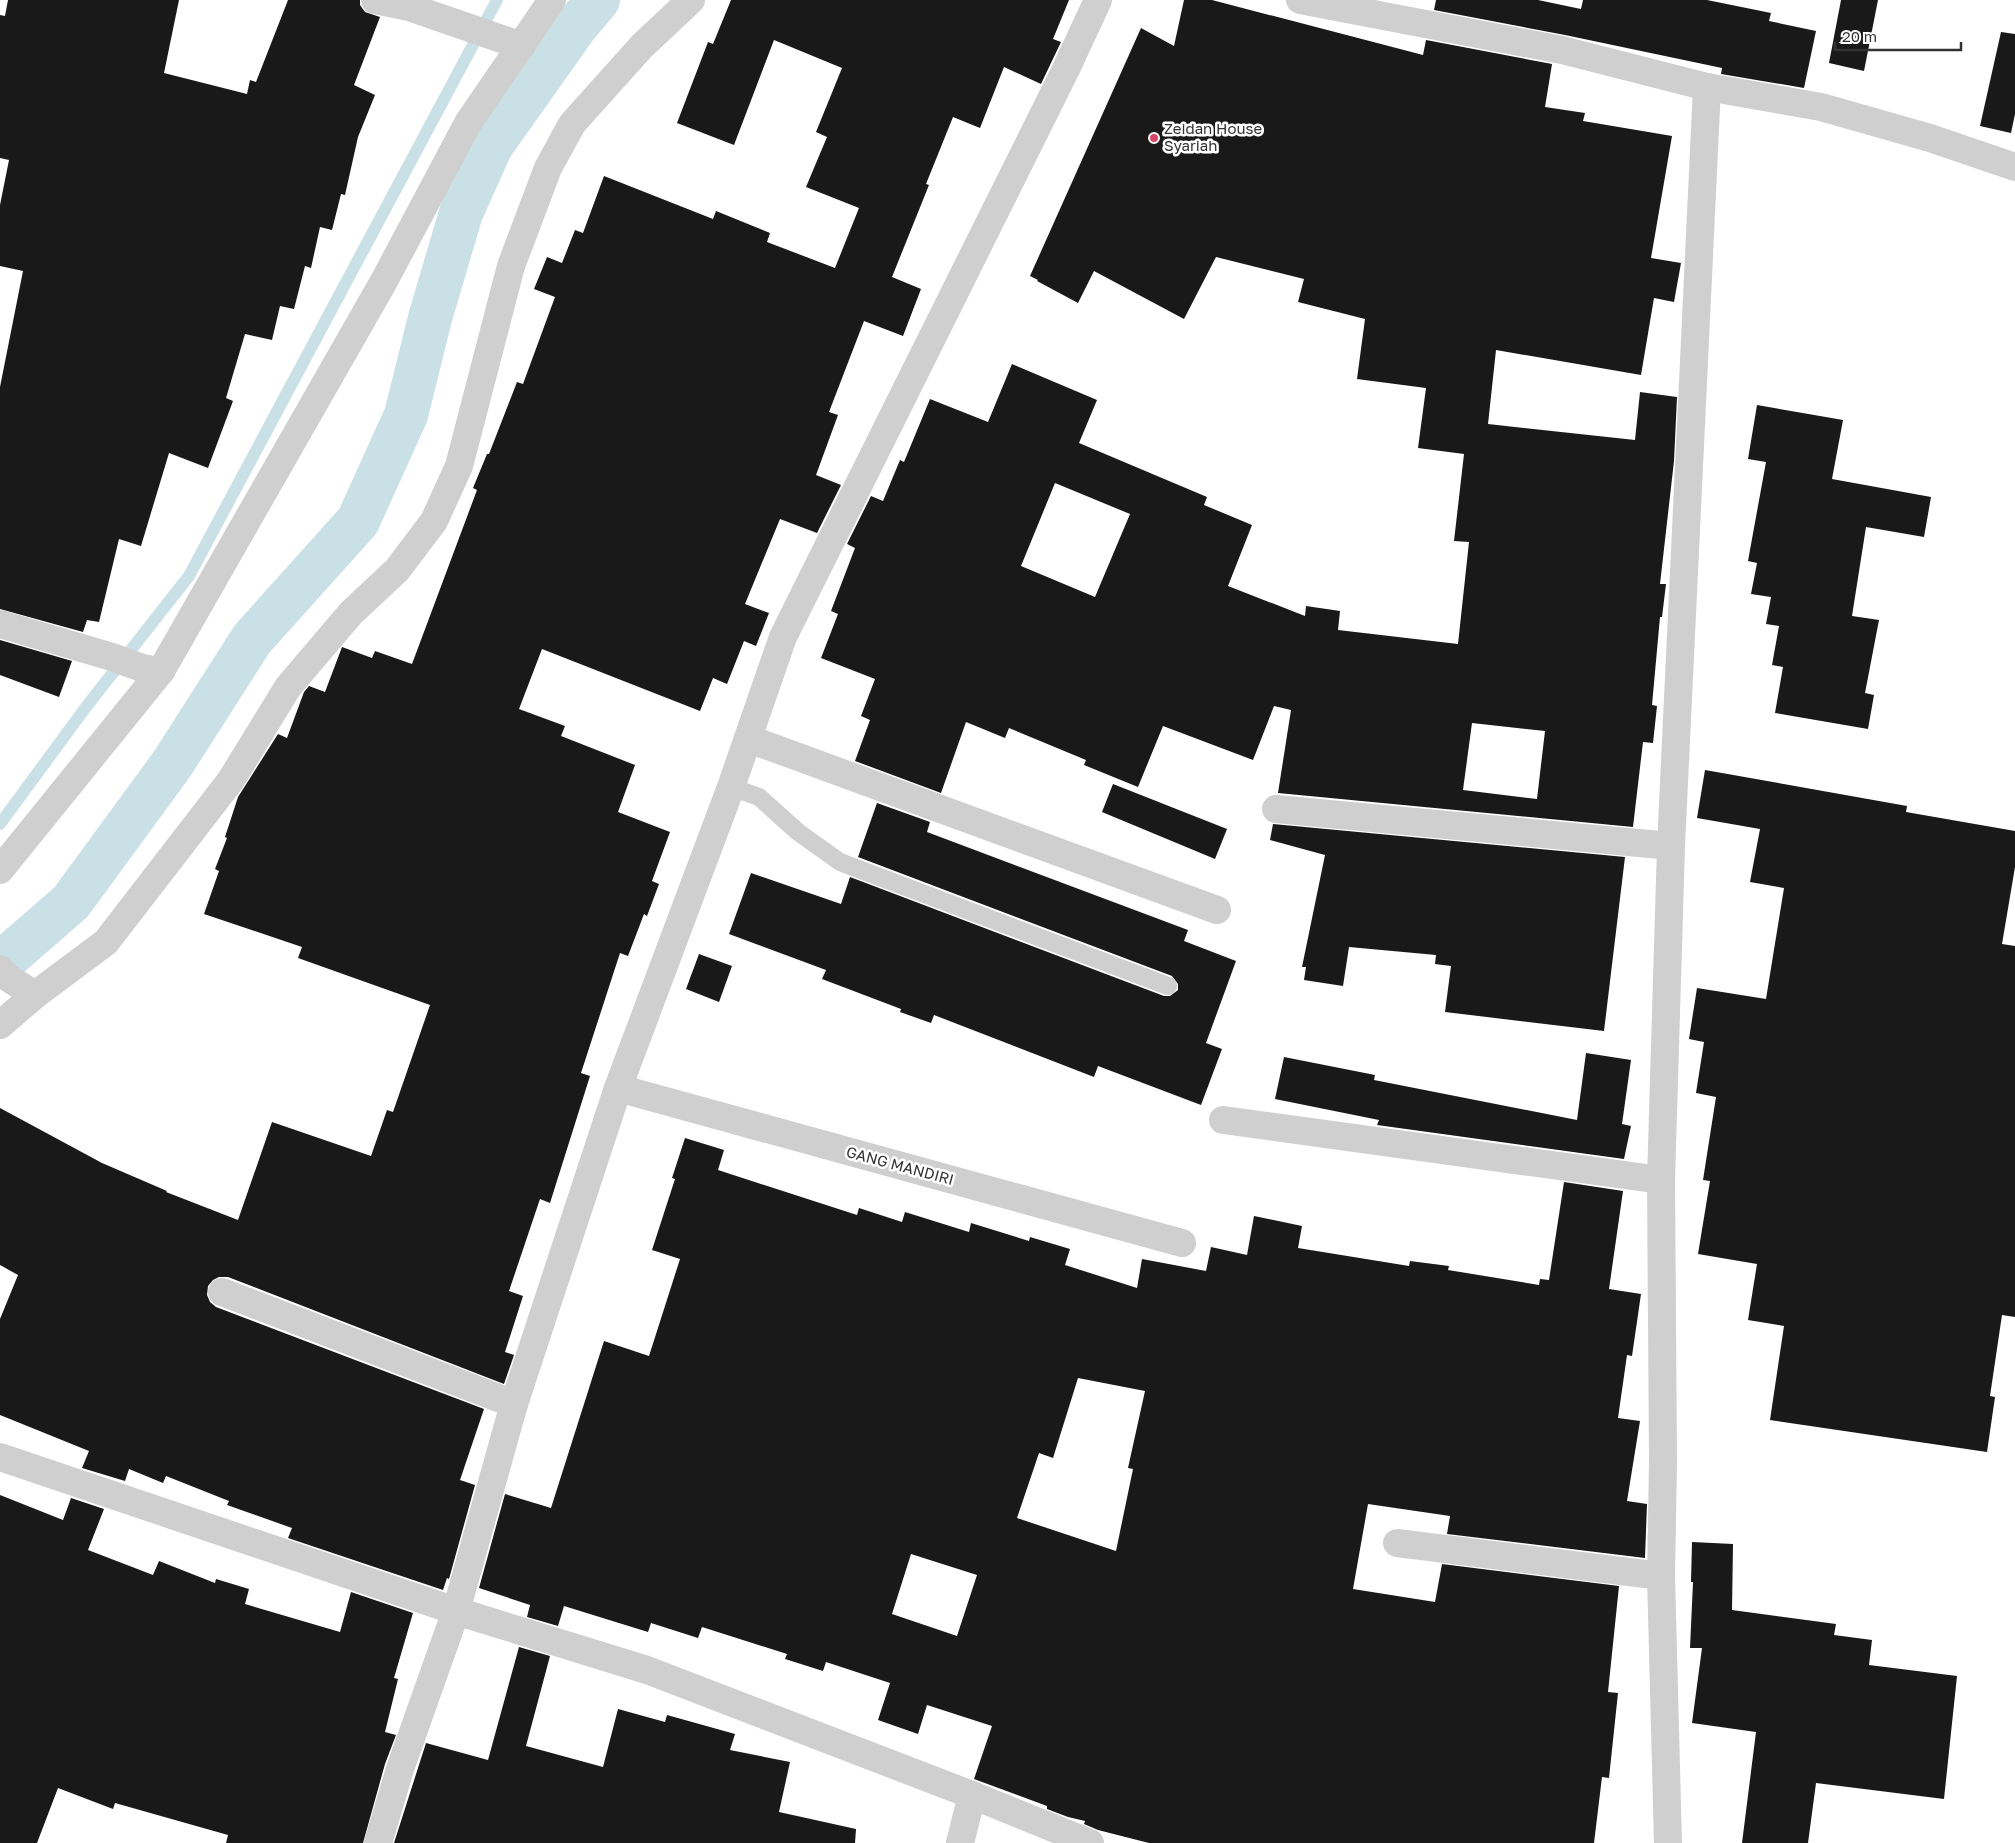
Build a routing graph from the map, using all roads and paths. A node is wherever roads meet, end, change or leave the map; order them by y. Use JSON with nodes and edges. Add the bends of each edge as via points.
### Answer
{"nodes":[{"id":1,"x":375,"y":0,"type":"edge"},
{"id":2,"x":552,"y":0,"type":"edge"},
{"id":3,"x":691,"y":0,"type":"edge"},
{"id":4,"x":1098,"y":0,"type":"edge"},
{"id":5,"x":1300,"y":0,"type":"edge"},
{"id":6,"x":522,"y":46,"type":"junction"},
{"id":7,"x":1707,"y":87,"type":"junction"},
{"id":8,"x":2015,"y":167,"type":"edge"},
{"id":9,"x":0,"y":624,"type":"edge"},
{"id":10,"x":152,"y":670,"type":"junction"},
{"id":11,"x":749,"y":739,"type":"junction"},
{"id":12,"x":731,"y":787,"type":"junction"},
{"id":13,"x":1276,"y":809,"type":"dead end"},
{"id":14,"x":1671,"y":846,"type":"junction"},
{"id":15,"x":0,"y":870,"type":"edge"},
{"id":16,"x":1217,"y":910,"type":"dead end"},
{"id":17,"x":3,"y":973,"type":"edge"},
{"id":18,"x":1168,"y":986,"type":"dead end"},
{"id":19,"x":35,"y":995,"type":"junction"},
{"id":20,"x":0,"y":1025,"type":"edge"},
{"id":21,"x":618,"y":1088,"type":"junction"},
{"id":22,"x":1223,"y":1120,"type":"dead end"},
{"id":23,"x":1661,"y":1180,"type":"junction"},
{"id":24,"x":1182,"y":1243,"type":"dead end"},
{"id":25,"x":222,"y":1292,"type":"dead end"},
{"id":26,"x":514,"y":1404,"type":"junction"},
{"id":27,"x":0,"y":1457,"type":"edge"},
{"id":28,"x":1397,"y":1543,"type":"dead end"},
{"id":29,"x":1661,"y":1576,"type":"junction"},
{"id":30,"x":456,"y":1611,"type":"junction"},
{"id":31,"x":972,"y":1796,"type":"junction"},
{"id":32,"x":378,"y":1843,"type":"edge"},
{"id":33,"x":960,"y":1843,"type":"edge"},
{"id":34,"x":1090,"y":1843,"type":"edge"},
{"id":35,"x":1668,"y":1843,"type":"edge"}],
"edges":[{"from":1,"to":6,"type":"street","via":[[409,7]]},
{"from":2,"to":6,"type":"street"},
{"from":3,"to":19,"type":"street","via":[[642,46],[572,124],[548,168],[511,266],[459,466],[434,521],[398,570],[351,614],[288,688],[231,780],[106,942]]},
{"from":4,"to":11,"type":"street","via":[[783,637]]},
{"from":5,"to":7,"type":"street","via":[[1562,50]]},
{"from":6,"to":10,"type":"street","via":[[468,123],[384,281]]},
{"from":7,"to":8,"type":"street","via":[[1820,108],[1930,138]]},
{"from":7,"to":14,"type":"street"},
{"from":9,"to":10,"type":"street"},
{"from":10,"to":15,"type":"street"},
{"from":11,"to":12,"type":"street"},
{"from":11,"to":16,"type":"street"},
{"from":12,"to":18,"type":"lane","via":[[759,797],[798,832],[840,862]]},
{"from":12,"to":21,"type":"street"},
{"from":13,"to":14,"type":"street"},
{"from":14,"to":23,"type":"street"},
{"from":17,"to":19,"type":"street"},
{"from":19,"to":20,"type":"street"},
{"from":21,"to":24,"type":"street","name":"GANG MANDIRI"},
{"from":21,"to":26,"type":"street"},
{"from":22,"to":23,"type":"street"},
{"from":23,"to":29,"type":"street"},
{"from":25,"to":26,"type":"street"},
{"from":26,"to":30,"type":"street"},
{"from":27,"to":30,"type":"street"},
{"from":28,"to":29,"type":"street"},
{"from":29,"to":35,"type":"street"},
{"from":30,"to":31,"type":"street","via":[[647,1670]]},
{"from":30,"to":32,"type":"street","via":[[400,1769]]},
{"from":31,"to":33,"type":"street"},
{"from":31,"to":34,"type":"street"}]}
